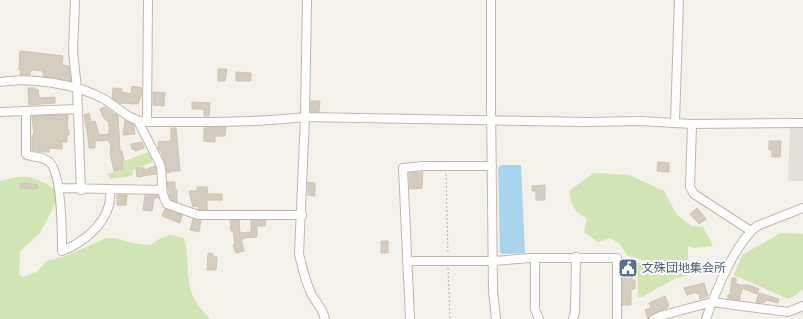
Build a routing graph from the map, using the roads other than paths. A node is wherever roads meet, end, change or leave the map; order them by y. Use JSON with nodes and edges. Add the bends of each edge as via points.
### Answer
{"nodes":[{"id":1,"x":75,"y":0,"type":"edge"},
{"id":2,"x":148,"y":0,"type":"edge"},
{"id":3,"x":307,"y":0,"type":"edge"},
{"id":4,"x":491,"y":0,"type":"edge"},
{"id":5,"x":678,"y":0,"type":"edge"},
{"id":6,"x":0,"y":82,"type":"edge"},
{"id":7,"x":77,"y":88,"type":"junction"},
{"id":8,"x":78,"y":109,"type":"junction"},
{"id":9,"x":26,"y":111,"type":"junction"},
{"id":10,"x":0,"y":112,"type":"edge"},
{"id":11,"x":305,"y":117,"type":"junction"},
{"id":12,"x":491,"y":120,"type":"junction"},
{"id":13,"x":142,"y":122,"type":"junction"},
{"id":14,"x":676,"y":122,"type":"junction"},
{"id":15,"x":803,"y":123,"type":"edge"},
{"id":16,"x":692,"y":124,"type":"junction"},
{"id":17,"x":492,"y":166,"type":"junction"},
{"id":18,"x":60,"y":188,"type":"junction"},
{"id":19,"x":111,"y":189,"type":"junction"},
{"id":20,"x":81,"y":190,"type":"junction"},
{"id":21,"x":162,"y":190,"type":"junction"},
{"id":22,"x":803,"y":208,"type":"edge"},
{"id":23,"x":302,"y":215,"type":"junction"},
{"id":24,"x":750,"y":231,"type":"junction"},
{"id":25,"x":535,"y":258,"type":"junction"},
{"id":26,"x":576,"y":258,"type":"junction"},
{"id":27,"x":407,"y":261,"type":"junction"},
{"id":28,"x":494,"y":261,"type":"junction"},
{"id":29,"x":712,"y":302,"type":"junction"},
{"id":30,"x":803,"y":306,"type":"edge"},
{"id":31,"x":788,"y":315,"type":"edge"},
{"id":32,"x":325,"y":319,"type":"edge"},
{"id":33,"x":410,"y":319,"type":"edge"},
{"id":34,"x":496,"y":319,"type":"edge"},
{"id":35,"x":539,"y":319,"type":"edge"},
{"id":36,"x":573,"y":319,"type":"edge"},
{"id":37,"x":617,"y":319,"type":"edge"},
{"id":38,"x":654,"y":319,"type":"edge"},
{"id":39,"x":706,"y":319,"type":"edge"}],
"edges":[{"from":1,"to":7,"type":"street","via":[[74,52]]},
{"from":2,"to":13,"type":"street"},
{"from":3,"to":11,"type":"street"},
{"from":4,"to":12,"type":"street"},
{"from":5,"to":14,"type":"street"},
{"from":6,"to":7,"type":"street","via":[[39,81]]},
{"from":7,"to":8,"type":"street"},
{"from":7,"to":13,"type":"street","via":[[105,100],[124,114]]},
{"from":8,"to":9,"type":"street"},
{"from":8,"to":20,"type":"street"},
{"from":9,"to":10,"type":"street"},
{"from":9,"to":18,"type":"street","via":[[26,154],[51,163]]},
{"from":11,"to":12,"type":"street"},
{"from":11,"to":13,"type":"street","via":[[242,121]]},
{"from":11,"to":23,"type":"street"},
{"from":12,"to":14,"type":"street"},
{"from":12,"to":17,"type":"street"},
{"from":13,"to":21,"type":"street","via":[[162,169]]},
{"from":14,"to":16,"type":"street"},
{"from":15,"to":16,"type":"street"},
{"from":16,"to":24,"type":"street","via":[[690,187],[694,194]]},
{"from":17,"to":27,"type":"street","via":[[403,168]]},
{"from":17,"to":28,"type":"street"},
{"from":18,"to":19,"type":"street","via":[[62,251],[76,246],[92,232],[103,218]]},
{"from":18,"to":20,"type":"street"},
{"from":19,"to":20,"type":"street"},
{"from":19,"to":21,"type":"street"},
{"from":21,"to":23,"type":"street","via":[[167,204],[198,215]]},
{"from":22,"to":24,"type":"street"},
{"from":23,"to":32,"type":"street","via":[[299,254],[310,292],[323,310]]},
{"from":24,"to":29,"type":"street","via":[[727,269]]},
{"from":25,"to":26,"type":"street"},
{"from":25,"to":28,"type":"street"},
{"from":25,"to":35,"type":"street","via":[[535,309]]},
{"from":26,"to":36,"type":"street"},
{"from":26,"to":37,"type":"street","via":[[617,258]]},
{"from":27,"to":28,"type":"street"},
{"from":27,"to":33,"type":"street"},
{"from":28,"to":34,"type":"street","via":[[493,291]]},
{"from":29,"to":31,"type":"street"},
{"from":29,"to":38,"type":"street"},
{"from":29,"to":39,"type":"street"},
{"from":30,"to":31,"type":"street"}]}
